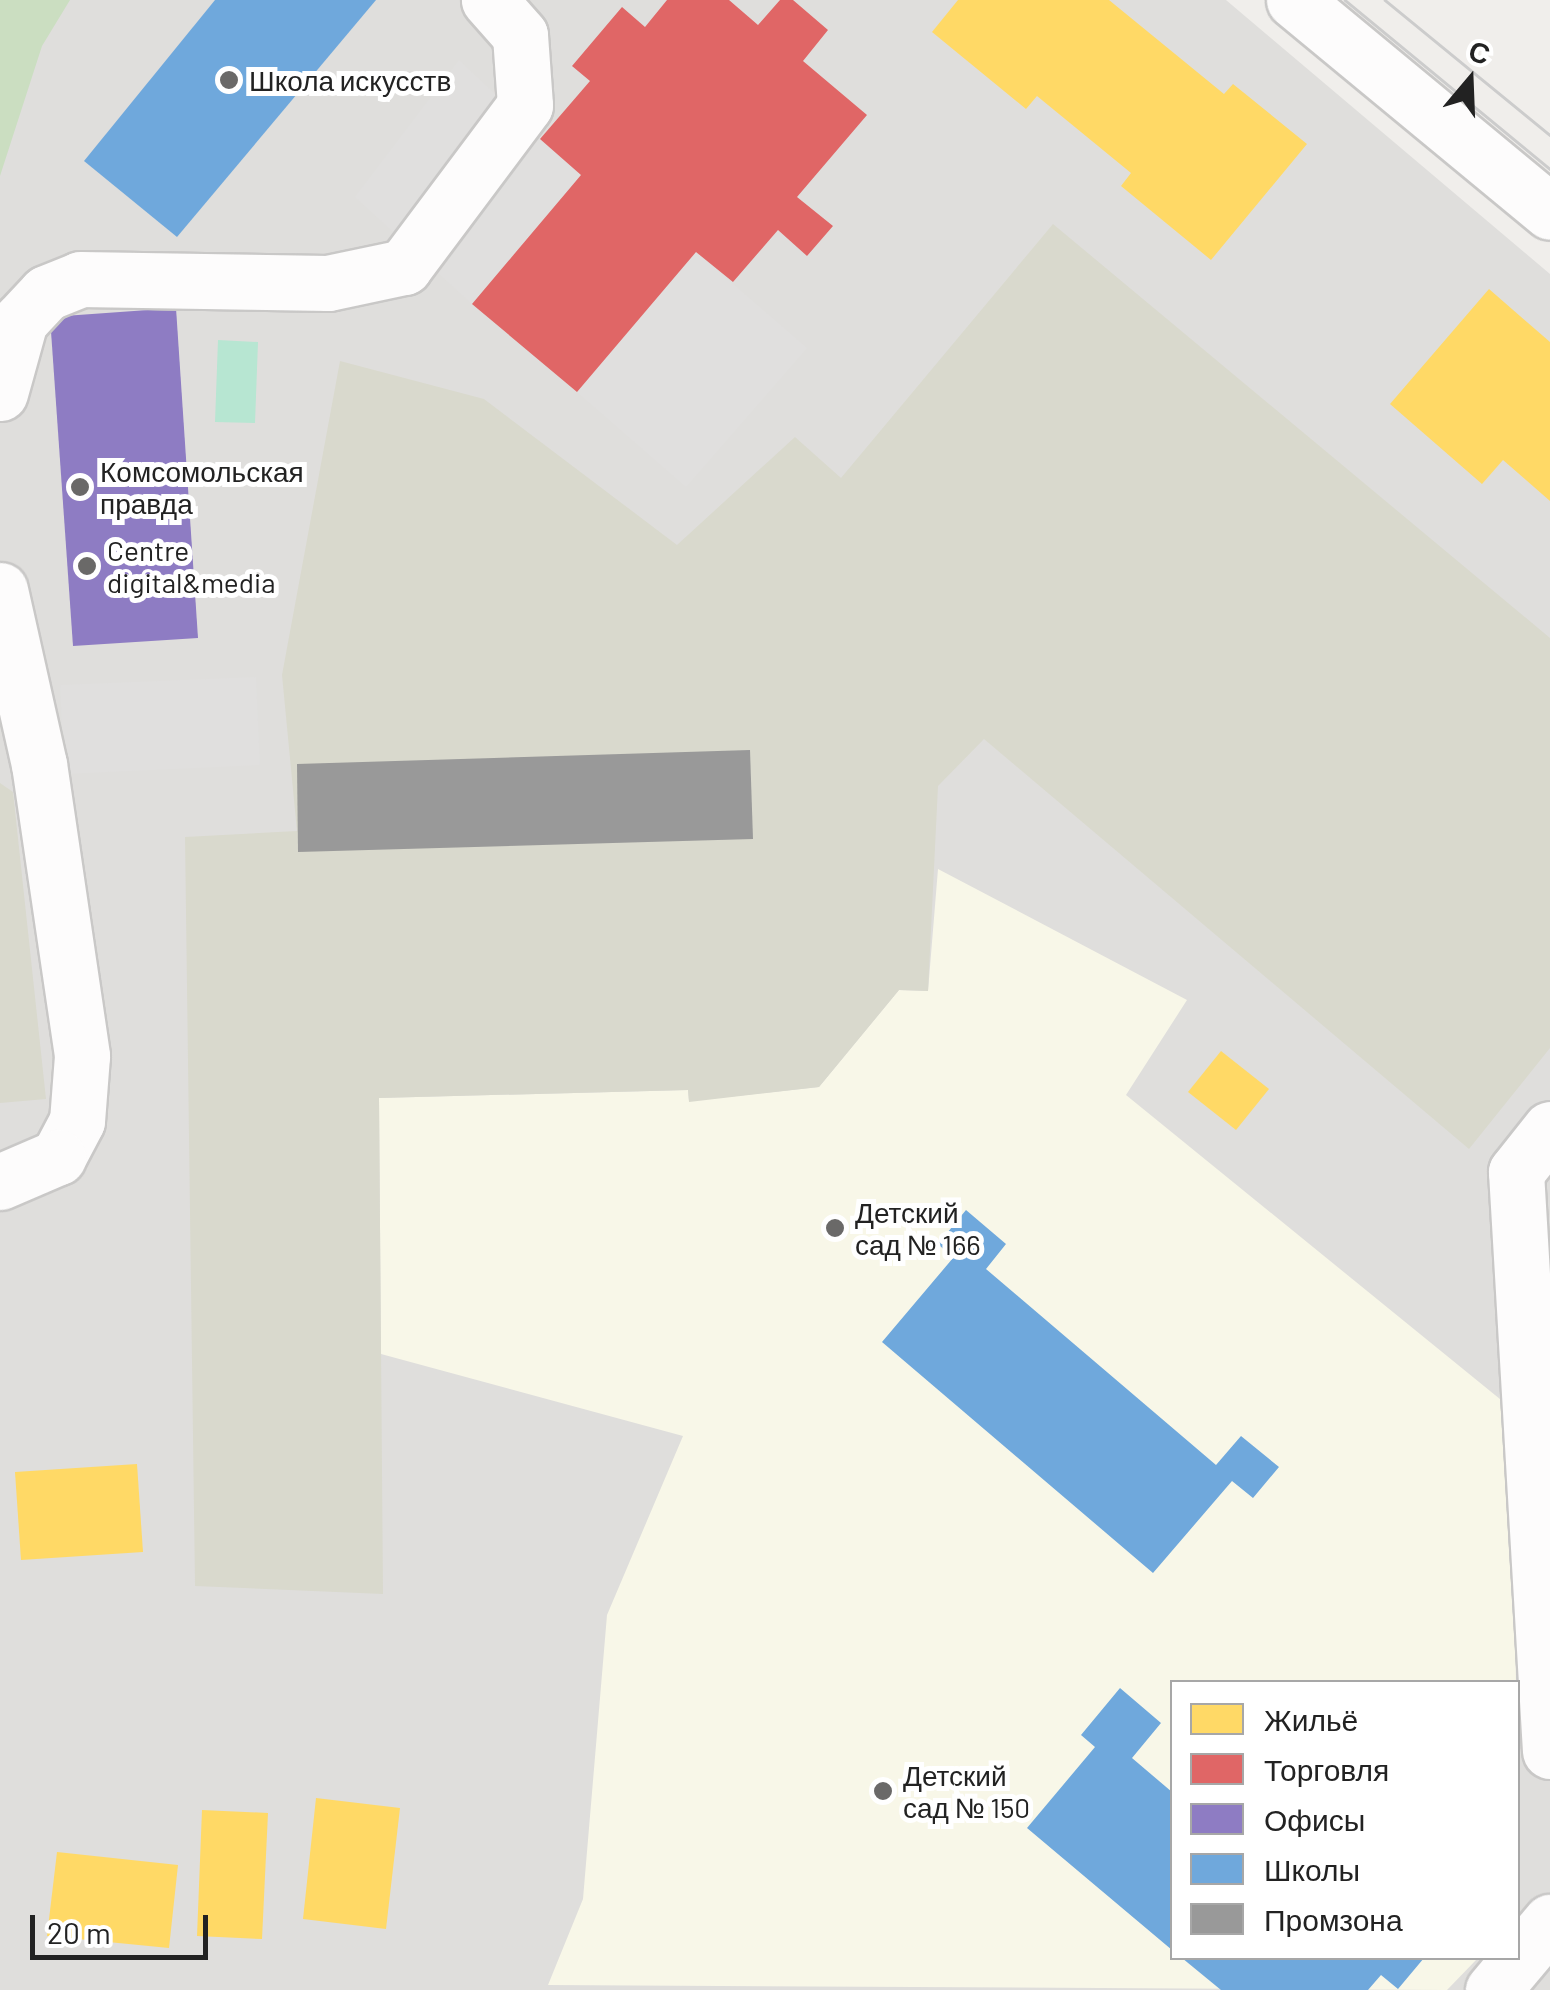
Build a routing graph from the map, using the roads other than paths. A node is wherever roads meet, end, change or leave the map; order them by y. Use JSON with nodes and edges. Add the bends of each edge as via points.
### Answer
{"nodes":[{"id":1,"x":489,"y":0,"type":"edge"},
{"id":2,"x":1294,"y":0,"type":"edge"},
{"id":3,"x":1550,"y":212,"type":"edge"},
{"id":4,"x":0,"y":393,"type":"edge"},
{"id":5,"x":0,"y":590,"type":"edge"},
{"id":6,"x":1550,"y":1129,"type":"edge"},
{"id":7,"x":0,"y":1182,"type":"edge"},
{"id":8,"x":1550,"y":1751,"type":"edge"},
{"id":9,"x":1550,"y":1922,"type":"edge"},
{"id":10,"x":1520,"y":1957,"type":"edge"},
{"id":11,"x":1518,"y":1960,"type":"edge"},
{"id":12,"x":1492,"y":1990,"type":"edge"}],
"edges":[{"from":1,"to":4,"type":"street","via":[[520,35],[525,105],[404,267],[328,284],[80,280],[46,293],[20,321]]},
{"from":2,"to":3,"type":"street"},
{"from":5,"to":7,"type":"street","via":[[62,905],[82,1056],[78,1120],[58,1157]]},
{"from":6,"to":8,"type":"street","via":[[1516,1172]]},
{"from":9,"to":10,"type":"street"},
{"from":11,"to":12,"type":"street"}]}
